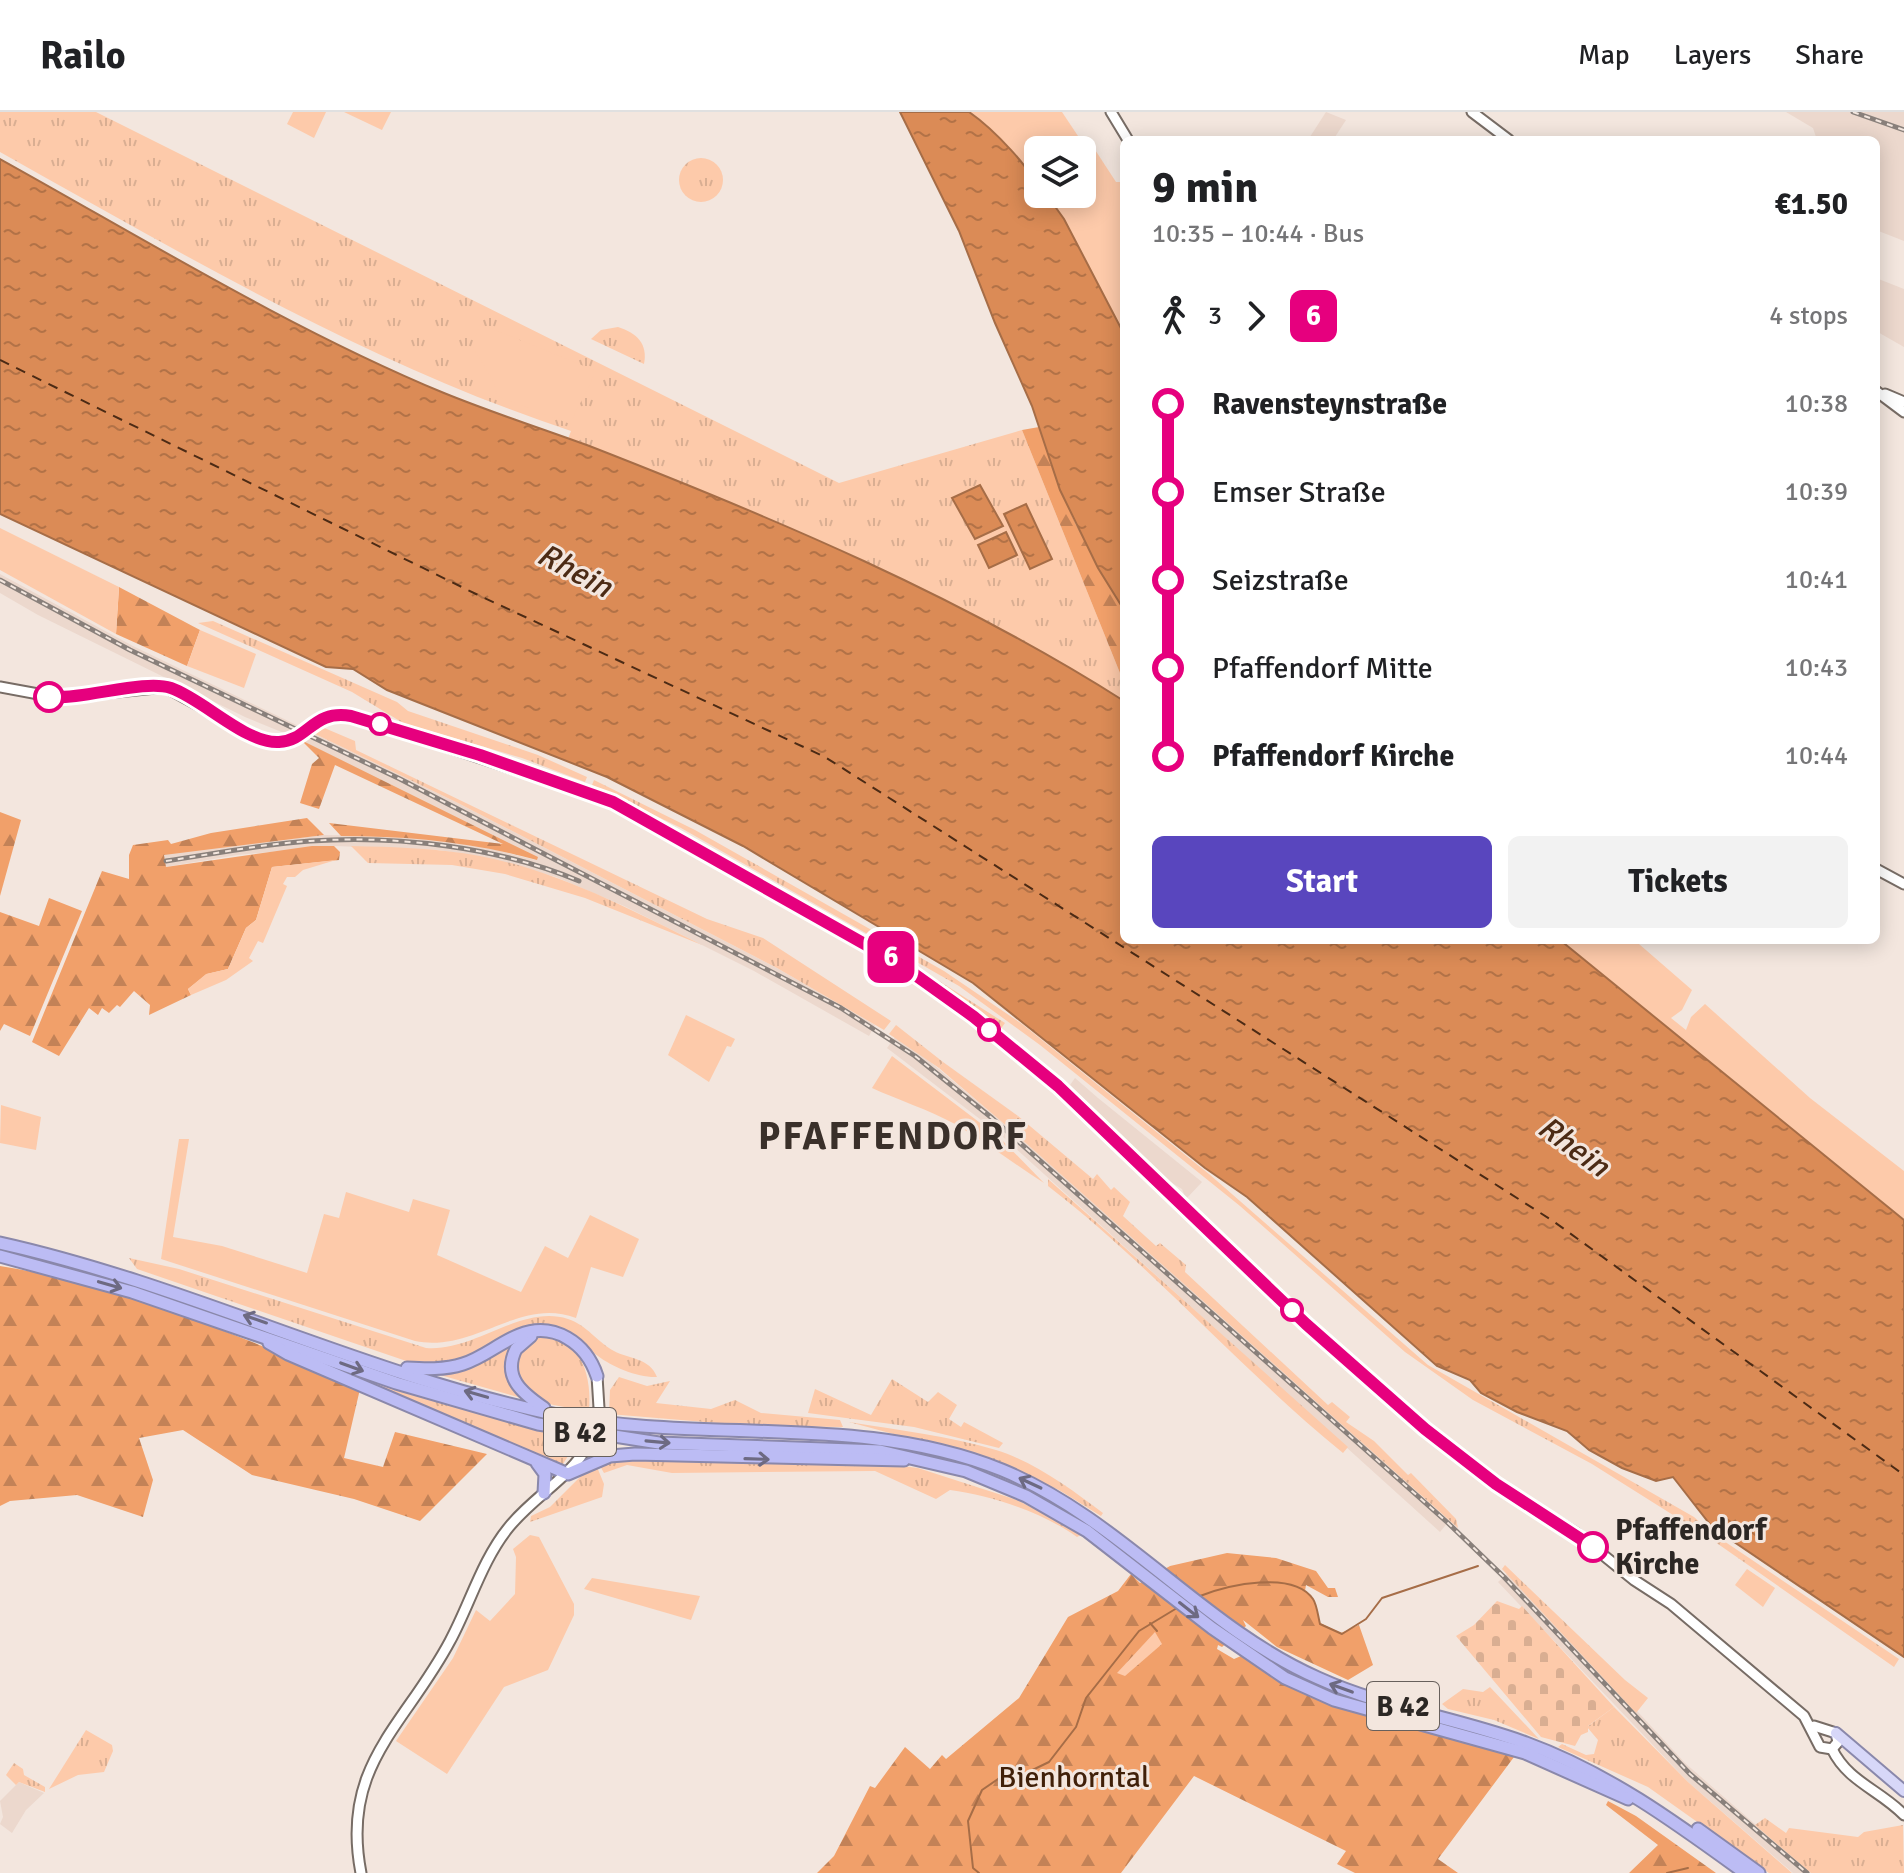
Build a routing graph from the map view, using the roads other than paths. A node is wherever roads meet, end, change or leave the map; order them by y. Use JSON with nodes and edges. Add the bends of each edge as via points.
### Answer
{"nodes":[{"id":1,"x":1111,"y":112,"type":"edge"},
{"id":2,"x":1472,"y":112,"type":"edge"},
{"id":3,"x":1126,"y":136,"type":"edge"},
{"id":4,"x":1504,"y":136,"type":"edge"},
{"id":5,"x":1880,"y":392,"type":"edge"},
{"id":6,"x":1880,"y":393,"type":"edge"},
{"id":7,"x":1904,"y":402,"type":"edge"},
{"id":8,"x":1904,"y":412,"type":"edge"},
{"id":9,"x":0,"y":687,"type":"edge"},
{"id":10,"x":1880,"y":871,"type":"edge"},
{"id":11,"x":1904,"y":884,"type":"edge"},
{"id":12,"x":0,"y":1241,"type":"edge"},
{"id":13,"x":0,"y":1256,"type":"edge"},
{"id":14,"x":0,"y":1263,"type":"edge"},
{"id":15,"x":35,"y":1265,"type":"junction"},
{"id":16,"x":544,"y":1331,"type":"junction"},
{"id":17,"x":252,"y":1332,"type":"junction"},
{"id":18,"x":390,"y":1366,"type":"junction"},
{"id":19,"x":597,"y":1376,"type":"joint"},
{"id":20,"x":551,"y":1413,"type":"junction"},
{"id":21,"x":588,"y":1445,"type":"junction"},
{"id":22,"x":610,"y":1456,"type":"junction"},
{"id":23,"x":921,"y":1459,"type":"junction"},
{"id":24,"x":533,"y":1460,"type":"junction"},
{"id":25,"x":568,"y":1474,"type":"junction"},
{"id":26,"x":544,"y":1493,"type":"junction"},
{"id":27,"x":1442,"y":1708,"type":"dead end"},
{"id":28,"x":1450,"y":1719,"type":"junction"},
{"id":29,"x":1836,"y":1733,"type":"junction"},
{"id":30,"x":1820,"y":1734,"type":"junction"},
{"id":31,"x":1832,"y":1749,"type":"junction"},
{"id":32,"x":1575,"y":1762,"type":"junction"},
{"id":33,"x":1904,"y":1791,"type":"edge"},
{"id":34,"x":1904,"y":1815,"type":"edge"},
{"id":35,"x":361,"y":1873,"type":"edge"},
{"id":36,"x":1734,"y":1873,"type":"edge"},
{"id":37,"x":1745,"y":1873,"type":"edge"},
{"id":38,"x":1759,"y":1873,"type":"edge"}],
"edges":[{"from":1,"to":3,"type":"street"},
{"from":2,"to":4,"type":"street"},
{"from":5,"to":7,"type":"street"},
{"from":6,"to":8,"type":"street"},
{"from":9,"to":30,"type":"street","via":[[83,698],[165,687],[277,743],[325,716],[351,716],[593,794],[720,859],[885,954],[974,1017],[1058,1086],[1306,1324],[1425,1429],[1671,1604]]},
{"from":10,"to":11,"type":"street"},
{"from":18,"to":12,"type":"highway","number":"B 42","one_way":true,"via":[[155,1285]]},
{"from":13,"to":15,"type":"highway","number":"B 42"},
{"from":14,"to":15,"type":"highway"},
{"from":15,"to":17,"type":"highway","number":"B 42","one_way":true},
{"from":16,"to":18,"type":"highway","via":[[517,1336],[461,1365]]},
{"from":16,"to":19,"type":"highway","via":[[576,1344]]},
{"from":16,"to":20,"type":"highway","via":[[519,1344],[511,1368],[521,1391]]},
{"from":17,"to":23,"type":"highway","number":"B 42","one_way":true,"via":[[456,1402],[576,1431],[668,1443],[824,1447]]},
{"from":17,"to":24,"type":"highway","via":[[288,1354]]},
{"from":20,"to":18,"type":"highway","number":"B 42","one_way":true},
{"from":19,"to":21,"type":"street","bridge":true,"via":[[599,1408]]},
{"from":28,"to":20,"type":"highway","number":"B 42","one_way":true,"via":[[1296,1668],[1240,1632],[1102,1525],[1002,1470],[911,1443],[838,1434],[651,1428]]},
{"from":21,"to":22,"type":"highway"},
{"from":21,"to":25,"type":"street"},
{"from":22,"to":23,"type":"highway","one_way":true},
{"from":22,"to":25,"type":"highway"},
{"from":23,"to":36,"type":"highway","number":"B 42","one_way":true,"via":[[1000,1485],[1092,1535],[1285,1678],[1334,1700],[1496,1743],[1600,1784],[1647,1810]]},
{"from":24,"to":25,"type":"highway"},
{"from":24,"to":26,"type":"highway","via":[[544,1471]]},
{"from":25,"to":26,"type":"street"},
{"from":26,"to":35,"type":"street","via":[[503,1535],[447,1647],[370,1765],[358,1807]]},
{"from":27,"to":28,"type":"highway"},
{"from":28,"to":32,"type":"highway","number":"B 42"},
{"from":29,"to":30,"type":"street","via":[[1830,1729]]},
{"from":29,"to":31,"type":"street","via":[[1838,1742]]},
{"from":29,"to":33,"type":"main road"},
{"from":30,"to":31,"type":"street","via":[[1820,1747]]},
{"from":31,"to":34,"type":"street","via":[[1847,1774]]},
{"from":32,"to":37,"type":"highway","number":"B 42","via":[[1633,1794]]},
{"from":32,"to":38,"type":"highway","via":[[1640,1791]]}]}
